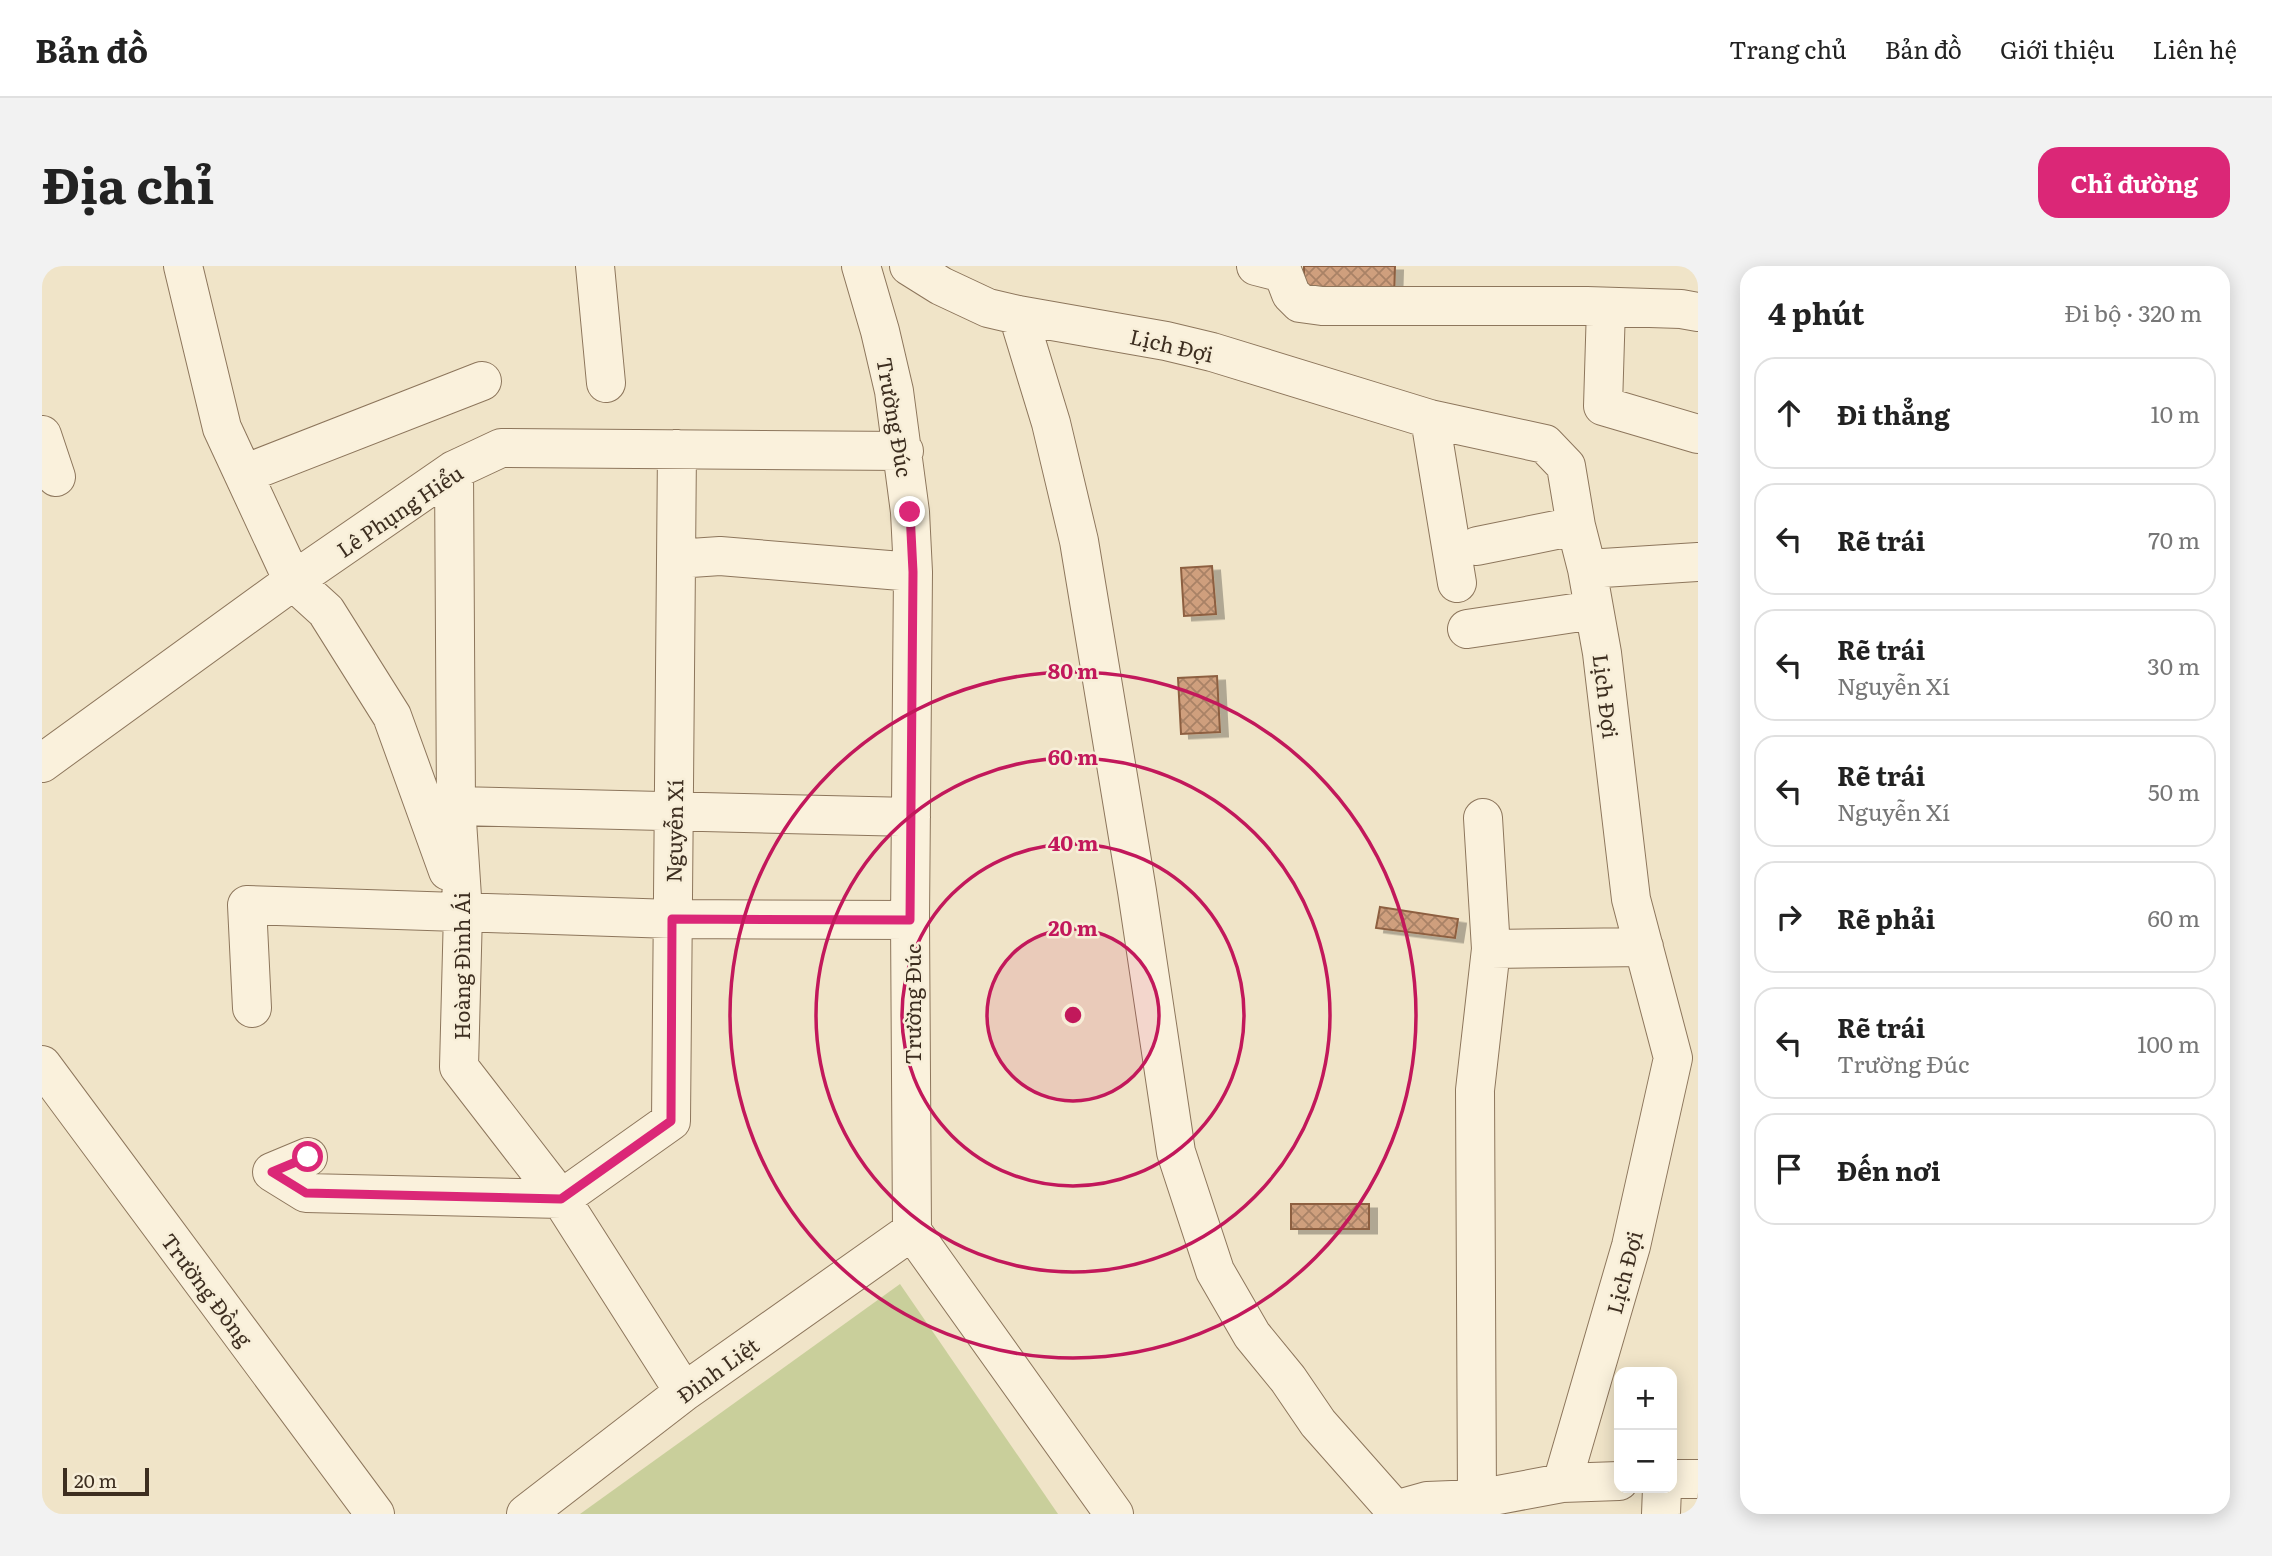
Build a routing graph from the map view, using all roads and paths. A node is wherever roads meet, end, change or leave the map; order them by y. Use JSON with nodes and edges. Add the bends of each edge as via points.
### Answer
{"nodes":[{"id":1,"x":183,"y":266,"type":"edge"},
{"id":2,"x":596,"y":266,"type":"edge"},
{"id":3,"x":861,"y":266,"type":"edge"},
{"id":4,"x":909,"y":266,"type":"edge"},
{"id":5,"x":1256,"y":266,"type":"edge"},
{"id":6,"x":1606,"y":307,"type":"junction"},
{"id":7,"x":1698,"y":312,"type":"edge"},
{"id":8,"x":1018,"y":315,"type":"junction"},
{"id":9,"x":482,"y":381,"type":"dead end"},
{"id":10,"x":606,"y":383,"type":"dead end"},
{"id":11,"x":1430,"y":419,"type":"junction"},
{"id":12,"x":1698,"y":434,"type":"edge"},
{"id":13,"x":42,"y":435,"type":"edge"},
{"id":14,"x":677,"y":449,"type":"junction"},
{"id":15,"x":904,"y":451,"type":"junction"},
{"id":16,"x":454,"y":470,"type":"junction"},
{"id":17,"x":244,"y":474,"type":"junction"},
{"id":18,"x":55,"y":477,"type":"dead end"},
{"id":19,"x":1576,"y":526,"type":"junction"},
{"id":20,"x":1477,"y":546,"type":"dead end"},
{"id":21,"x":676,"y":559,"type":"junction"},
{"id":22,"x":1698,"y":562,"type":"edge"},
{"id":23,"x":1587,"y":569,"type":"junction"},
{"id":24,"x":913,"y":572,"type":"junction"},
{"id":25,"x":293,"y":581,"type":"junction"},
{"id":26,"x":1457,"y":583,"type":"dead end"},
{"id":27,"x":1594,"y":610,"type":"junction"},
{"id":28,"x":1467,"y":629,"type":"dead end"},
{"id":29,"x":42,"y":763,"type":"edge"},
{"id":30,"x":456,"y":806,"type":"junction"},
{"id":31,"x":673,"y":812,"type":"junction"},
{"id":32,"x":911,"y":817,"type":"junction"},
{"id":33,"x":1483,"y":818,"type":"dead end"},
{"id":34,"x":463,"y":912,"type":"junction"},
{"id":35,"x":672,"y":919,"type":"junction"},
{"id":36,"x":910,"y":920,"type":"junction"},
{"id":37,"x":1644,"y":947,"type":"junction"},
{"id":38,"x":1491,"y":949,"type":"junction"},
{"id":39,"x":252,"y":1008,"type":"dead end"},
{"id":40,"x":42,"y":1065,"type":"edge"},
{"id":41,"x":308,"y":1157,"type":"dead end"},
{"id":42,"x":561,"y":1199,"type":"junction"},
{"id":43,"x":912,"y":1231,"type":"junction"},
{"id":44,"x":684,"y":1392,"type":"junction"},
{"id":45,"x":1677,"y":1479,"type":"edge"},
{"id":46,"x":1698,"y":1479,"type":"edge"},
{"id":47,"x":1614,"y":1481,"type":"edge"},
{"id":48,"x":1562,"y":1483,"type":"junction"},
{"id":49,"x":1662,"y":1493,"type":"edge"},
{"id":50,"x":1477,"y":1499,"type":"junction"},
{"id":51,"x":1395,"y":1512,"type":"edge"},
{"id":52,"x":375,"y":1514,"type":"edge"},
{"id":53,"x":526,"y":1514,"type":"edge"},
{"id":54,"x":1114,"y":1514,"type":"edge"},
{"id":55,"x":1661,"y":1514,"type":"edge"}],
"edges":[{"from":1,"to":17,"type":"street","via":[[222,428]]},
{"from":2,"to":10,"type":"street"},
{"from":3,"to":15,"type":"street","name":"Trường Đúc","via":[[886,355]]},
{"from":4,"to":8,"type":"street","name":"Lịch Đợi","via":[[964,298]]},
{"from":5,"to":6,"type":"street","via":[[1283,273],[1300,303],[1322,306]]},
{"from":6,"to":7,"type":"street"},
{"from":6,"to":12,"type":"street","via":[[1603,406]]},
{"from":8,"to":11,"type":"street","name":"Lịch Đợi","via":[[1201,349]]},
{"from":8,"to":51,"type":"street","via":[[1052,423],[1079,541],[1176,1152],[1215,1271],[1252,1335],[1318,1423]]},
{"from":9,"to":17,"type":"street"},
{"from":11,"to":19,"type":"street","name":"Lịch Đợi","via":[[1545,444],[1566,467]]},
{"from":11,"to":26,"type":"street"},
{"from":13,"to":18,"type":"street"},
{"from":14,"to":15,"type":"street","name":"Lê Phụng Hiểu"},
{"from":14,"to":16,"type":"street","name":"Lê Phụng Hiểu","via":[[501,449]]},
{"from":14,"to":21,"type":"street","name":"Nguyễn Xí"},
{"from":15,"to":24,"type":"street","name":"Trường Đúc"},
{"from":16,"to":25,"type":"street","name":"Lê Phụng Hiểu"},
{"from":16,"to":30,"type":"street","name":"Hoàng Đình Ái"},
{"from":17,"to":25,"type":"street"},
{"from":19,"to":20,"type":"street"},
{"from":19,"to":23,"type":"street","name":"Lịch Đợi"},
{"from":21,"to":24,"type":"street","via":[[720,556]]},
{"from":21,"to":31,"type":"street","name":"Nguyễn Xí"},
{"from":22,"to":23,"type":"street"},
{"from":23,"to":27,"type":"street","name":"Lịch Đợi"},
{"from":24,"to":32,"type":"street","name":"Trường Đúc"},
{"from":25,"to":29,"type":"street","name":"Lê Phụng Hiểu"},
{"from":25,"to":34,"type":"street","via":[[326,611],[392,716]]},
{"from":27,"to":28,"type":"street"},
{"from":27,"to":37,"type":"street","name":"Lịch Đợi","via":[[1631,899]]},
{"from":30,"to":31,"type":"street"},
{"from":30,"to":34,"type":"street","name":"Hoàng Đình Ái"},
{"from":31,"to":32,"type":"street"},
{"from":31,"to":35,"type":"street","name":"Nguyễn Xí"},
{"from":32,"to":36,"type":"street","name":"Trường Đúc"},
{"from":33,"to":38,"type":"street"},
{"from":34,"to":35,"type":"street"},
{"from":34,"to":39,"type":"street","via":[[247,905]]},
{"from":34,"to":42,"type":"street","name":"Hoàng Đình Ái","via":[[459,1068]]},
{"from":35,"to":36,"type":"street"},
{"from":35,"to":42,"type":"street","name":"Nguyễn Xí","via":[[671,1121]]},
{"from":36,"to":43,"type":"street","name":"Trường Đúc"},
{"from":37,"to":38,"type":"street"},
{"from":37,"to":48,"type":"street","name":"Lịch Đợi","via":[[1673,1058],[1631,1246]]},
{"from":38,"to":50,"type":"street","via":[[1475,1090]]},
{"from":40,"to":52,"type":"street","name":"Trường Đồng"},
{"from":41,"to":42,"type":"street","via":[[272,1172],[306,1193]]},
{"from":42,"to":44,"type":"street","name":"Hoàng Đình Ái"},
{"from":43,"to":44,"type":"street","name":"Đinh Liệt"},
{"from":43,"to":54,"type":"street"},
{"from":44,"to":53,"type":"street","name":"Đinh Liệt"},
{"from":45,"to":46,"type":"street"},
{"from":47,"to":48,"type":"street"},
{"from":48,"to":50,"type":"street"},
{"from":49,"to":55,"type":"street"},
{"from":50,"to":51,"type":"street","via":[[1427,1502]]}]}
